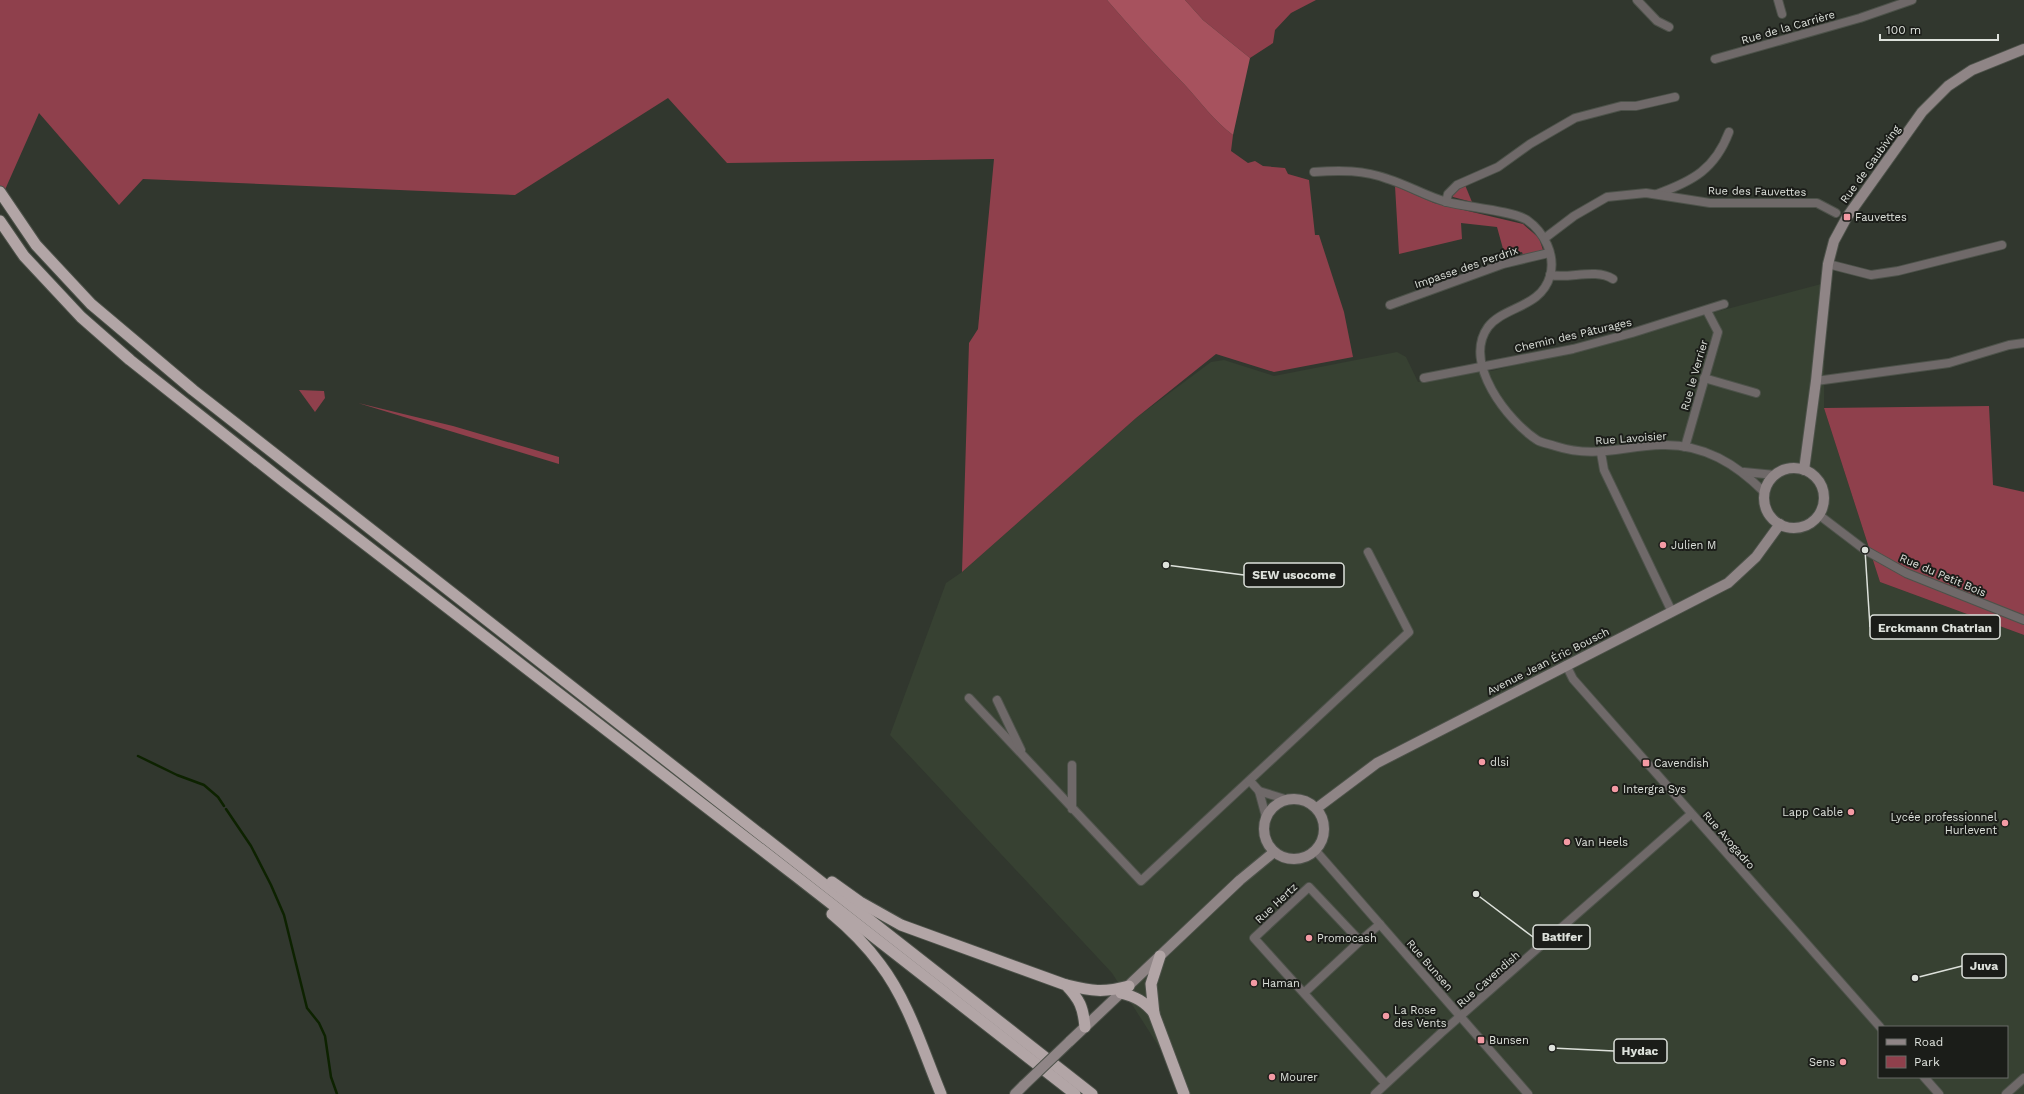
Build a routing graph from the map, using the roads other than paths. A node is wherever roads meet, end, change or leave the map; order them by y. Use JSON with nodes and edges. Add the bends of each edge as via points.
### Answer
{"nodes":[{"id":1,"x":1637,"y":0,"type":"edge"},
{"id":2,"x":1778,"y":0,"type":"edge"},
{"id":3,"x":1912,"y":0,"type":"edge"},
{"id":4,"x":1782,"y":14,"type":"dead end"},
{"id":5,"x":1669,"y":27,"type":"dead end"},
{"id":6,"x":2024,"y":49,"type":"edge"},
{"id":7,"x":1715,"y":59,"type":"dead end"},
{"id":8,"x":1676,"y":97,"type":"dead end"},
{"id":9,"x":1729,"y":132,"type":"dead end"},
{"id":10,"x":1314,"y":172,"type":"dead end"},
{"id":11,"x":0,"y":192,"type":"edge"},
{"id":12,"x":1656,"y":194,"type":"junction"},
{"id":13,"x":1446,"y":202,"type":"junction"},
{"id":14,"x":1836,"y":213,"type":"dead end"},
{"id":15,"x":0,"y":221,"type":"edge"},
{"id":16,"x":1545,"y":238,"type":"junction"},
{"id":17,"x":2002,"y":245,"type":"dead end"},
{"id":18,"x":1549,"y":253,"type":"junction"},
{"id":19,"x":1828,"y":264,"type":"junction"},
{"id":20,"x":1550,"y":275,"type":"junction"},
{"id":21,"x":1613,"y":279,"type":"dead end"},
{"id":22,"x":1724,"y":304,"type":"dead end"},
{"id":23,"x":1390,"y":305,"type":"dead end"},
{"id":24,"x":1707,"y":311,"type":"junction"},
{"id":25,"x":2024,"y":343,"type":"edge"},
{"id":26,"x":1483,"y":366,"type":"junction"},
{"id":27,"x":1424,"y":378,"type":"dead end"},
{"id":28,"x":1704,"y":378,"type":"junction"},
{"id":29,"x":1816,"y":381,"type":"junction"},
{"id":30,"x":1756,"y":393,"type":"dead end"},
{"id":31,"x":1685,"y":447,"type":"junction"},
{"id":32,"x":1601,"y":453,"type":"junction"},
{"id":33,"x":1804,"y":470,"type":"junction"},
{"id":34,"x":1744,"y":472,"type":"junction"},
{"id":35,"x":1775,"y":475,"type":"junction"},
{"id":36,"x":1764,"y":492,"type":"junction"},
{"id":37,"x":1819,"y":515,"type":"junction"},
{"id":38,"x":1780,"y":524,"type":"junction"},
{"id":39,"x":1368,"y":552,"type":"dead end"},
{"id":40,"x":1672,"y":612,"type":"junction"},
{"id":41,"x":2024,"y":620,"type":"edge"},
{"id":42,"x":1566,"y":665,"type":"junction"},
{"id":43,"x":969,"y":698,"type":"dead end"},
{"id":44,"x":997,"y":700,"type":"dead end"},
{"id":45,"x":1024,"y":757,"type":"junction"},
{"id":46,"x":1072,"y":765,"type":"dead end"},
{"id":47,"x":1250,"y":781,"type":"junction"},
{"id":48,"x":1259,"y":791,"type":"junction"},
{"id":49,"x":1288,"y":800,"type":"junction"},
{"id":50,"x":1317,"y":808,"type":"junction"},
{"id":51,"x":1072,"y":809,"type":"junction"},
{"id":52,"x":1691,"y":814,"type":"junction"},
{"id":53,"x":1266,"y":817,"type":"junction"},
{"id":54,"x":760,"y":834,"type":"junction"},
{"id":55,"x":1316,"y":851,"type":"junction"},
{"id":56,"x":1274,"y":852,"type":"junction"},
{"id":57,"x":797,"y":877,"type":"junction"},
{"id":58,"x":1380,"y":924,"type":"junction"},
{"id":59,"x":1360,"y":941,"type":"junction"},
{"id":60,"x":1160,"y":956,"type":"junction"},
{"id":61,"x":1066,"y":985,"type":"junction"},
{"id":62,"x":1125,"y":990,"type":"junction"},
{"id":63,"x":1304,"y":994,"type":"junction"},
{"id":64,"x":1154,"y":1014,"type":"junction"},
{"id":65,"x":1461,"y":1017,"type":"junction"},
{"id":66,"x":1879,"y":1026,"type":"edge"},
{"id":67,"x":1085,"y":1027,"type":"junction"},
{"id":68,"x":1925,"y":1078,"type":"edge"},
{"id":69,"x":2024,"y":1078,"type":"edge"},
{"id":70,"x":1385,"y":1083,"type":"junction"},
{"id":71,"x":941,"y":1094,"type":"edge"},
{"id":72,"x":1014,"y":1094,"type":"edge"},
{"id":73,"x":1074,"y":1094,"type":"edge"},
{"id":74,"x":1092,"y":1094,"type":"edge"},
{"id":75,"x":1184,"y":1094,"type":"edge"},
{"id":76,"x":1375,"y":1094,"type":"edge"},
{"id":77,"x":1528,"y":1094,"type":"edge"},
{"id":78,"x":1939,"y":1094,"type":"edge"},
{"id":79,"x":2006,"y":1094,"type":"edge"}],
"edges":[{"from":1,"to":5,"type":"street","via":[[1657,21]]},
{"from":2,"to":4,"type":"street"},
{"from":3,"to":7,"type":"street","name":"Rue de la Carrière","via":[[1860,18]]},
{"from":6,"to":19,"type":"main road","name":"Rue de Gaubiving","via":[[1972,70],[1948,86],[1922,112],[1847,217],[1834,241]]},
{"from":8,"to":13,"type":"street","via":[[1636,106],[1621,106],[1575,118],[1530,144],[1498,167],[1457,185],[1448,194]]},
{"from":9,"to":12,"type":"street","via":[[1722,151],[1705,170],[1680,186]]},
{"from":10,"to":13,"type":"street","via":[[1346,170],[1386,178]]},
{"from":11,"to":54,"type":"highway","via":[[36,245],[91,304],[169,370]]},
{"from":12,"to":14,"type":"street","name":"Rue des Fauvettes","via":[[1710,203],[1817,203]]},
{"from":12,"to":16,"type":"street","name":"Rue des Fauvettes","via":[[1607,197],[1574,216]]},
{"from":13,"to":16,"type":"street","via":[[1526,219]]},
{"from":15,"to":57,"type":"highway","via":[[24,256],[81,317],[130,360]]},
{"from":16,"to":18,"type":"street"},
{"from":17,"to":19,"type":"street","via":[[1898,271],[1871,275]]},
{"from":18,"to":20,"type":"street"},
{"from":18,"to":23,"type":"street","name":"Impasse des Perdrix","via":[[1504,264]]},
{"from":19,"to":29,"type":"main road","name":"Rue de Gaubiving"},
{"from":20,"to":21,"type":"street","via":[[1605,274]]},
{"from":20,"to":26,"type":"street","name":"Rue Lavoisier","via":[[1544,288],[1525,306],[1501,316],[1489,327],[1481,342]]},
{"from":22,"to":24,"type":"street","name":"Chemin des Pâturages"},
{"from":24,"to":26,"type":"street","name":"Chemin des Pâturages","via":[[1573,349]]},
{"from":24,"to":28,"type":"street","name":"Rue le Verrier","via":[[1718,332]]},
{"from":25,"to":29,"type":"street","via":[[1949,363]]},
{"from":26,"to":27,"type":"street","name":"Chemin des Pâturages"},
{"from":26,"to":32,"type":"street","name":"Rue Lavoisier","via":[[1490,388],[1511,419],[1538,441],[1568,450]]},
{"from":28,"to":30,"type":"street"},
{"from":28,"to":31,"type":"street","name":"Rue le Verrier"},
{"from":29,"to":33,"type":"main road","name":"Rue de Gaubiving"},
{"from":31,"to":32,"type":"street","name":"Rue Lavoisier","via":[[1662,445]]},
{"from":31,"to":34,"type":"street","name":"Rue Lavoisier","via":[[1709,453]]},
{"from":32,"to":40,"type":"street","via":[[1604,470]]},
{"from":33,"to":35,"type":"main road","via":[[1789,469]]},
{"from":33,"to":37,"type":"main road","via":[[1815,477],[1823,489],[1824,498]]},
{"from":34,"to":35,"type":"street","name":"Rue Lavoisier"},
{"from":34,"to":36,"type":"street","name":"Rue Lavoisier"},
{"from":35,"to":36,"type":"main road","via":[[1768,482]]},
{"from":36,"to":38,"type":"main road","via":[[1766,511]]},
{"from":37,"to":38,"type":"main road","via":[[1805,526],[1788,528]]},
{"from":37,"to":41,"type":"street","name":"Rue du Petit Bois","via":[[1865,550],[1906,573]]},
{"from":38,"to":40,"type":"main road","name":"Avenue Jean Éric Bousch","via":[[1756,557],[1728,583]]},
{"from":39,"to":47,"type":"street","via":[[1409,632]]},
{"from":40,"to":42,"type":"main road","name":"Avenue Jean Éric Bousch"},
{"from":42,"to":50,"type":"main road","name":"Avenue Jean Éric Bousch","via":[[1377,763]]},
{"from":42,"to":52,"type":"street","name":"Rue Avogadro","via":[[1573,679]]},
{"from":43,"to":45,"type":"street"},
{"from":44,"to":45,"type":"street"},
{"from":45,"to":51,"type":"street"},
{"from":46,"to":51,"type":"street"},
{"from":47,"to":48,"type":"street"},
{"from":47,"to":51,"type":"street","via":[[1141,881]]},
{"from":48,"to":49,"type":"street"},
{"from":48,"to":53,"type":"street","via":[[1265,805]]},
{"from":49,"to":50,"type":"main road","via":[[1309,802]]},
{"from":49,"to":53,"type":"main road","via":[[1273,807]]},
{"from":50,"to":55,"type":"main road","via":[[1323,819],[1325,831]]},
{"from":52,"to":65,"type":"street","name":"Rue Cavendish"},
{"from":52,"to":66,"type":"street","name":"Rue Avogadro"},
{"from":53,"to":56,"type":"main road","via":[[1266,840]]},
{"from":54,"to":61,"type":"highway","via":[[860,902],[901,925]]},
{"from":54,"to":74,"type":"highway"},
{"from":55,"to":56,"type":"main road","via":[[1306,857],[1295,859]]},
{"from":55,"to":58,"type":"street","name":"Rue Bunsen"},
{"from":56,"to":60,"type":"main road","via":[[1240,880]]},
{"from":57,"to":71,"type":"highway","via":[[819,902],[857,935],[881,965],[902,1000]]},
{"from":57,"to":73,"type":"highway"},
{"from":58,"to":59,"type":"street"},
{"from":58,"to":65,"type":"street","name":"Rue Bunsen"},
{"from":59,"to":63,"type":"street"},
{"from":59,"to":63,"type":"street","name":"Rue Hertz","via":[[1309,887],[1254,938]]},
{"from":60,"to":62,"type":"main road"},
{"from":60,"to":64,"type":"highway","via":[[1151,984]]},
{"from":61,"to":62,"type":"highway","via":[[1095,991]]},
{"from":61,"to":67,"type":"highway","via":[[1084,1009]]},
{"from":62,"to":64,"type":"highway","via":[[1146,1003]]},
{"from":62,"to":67,"type":"main road"},
{"from":63,"to":70,"type":"street","name":"Rue Hertz"},
{"from":64,"to":75,"type":"highway"},
{"from":65,"to":70,"type":"street"},
{"from":65,"to":77,"type":"street","name":"Rue Bunsen"},
{"from":67,"to":72,"type":"main road","bridge":true},
{"from":68,"to":78,"type":"street"},
{"from":69,"to":79,"type":"street"},
{"from":70,"to":76,"type":"street"}]}
